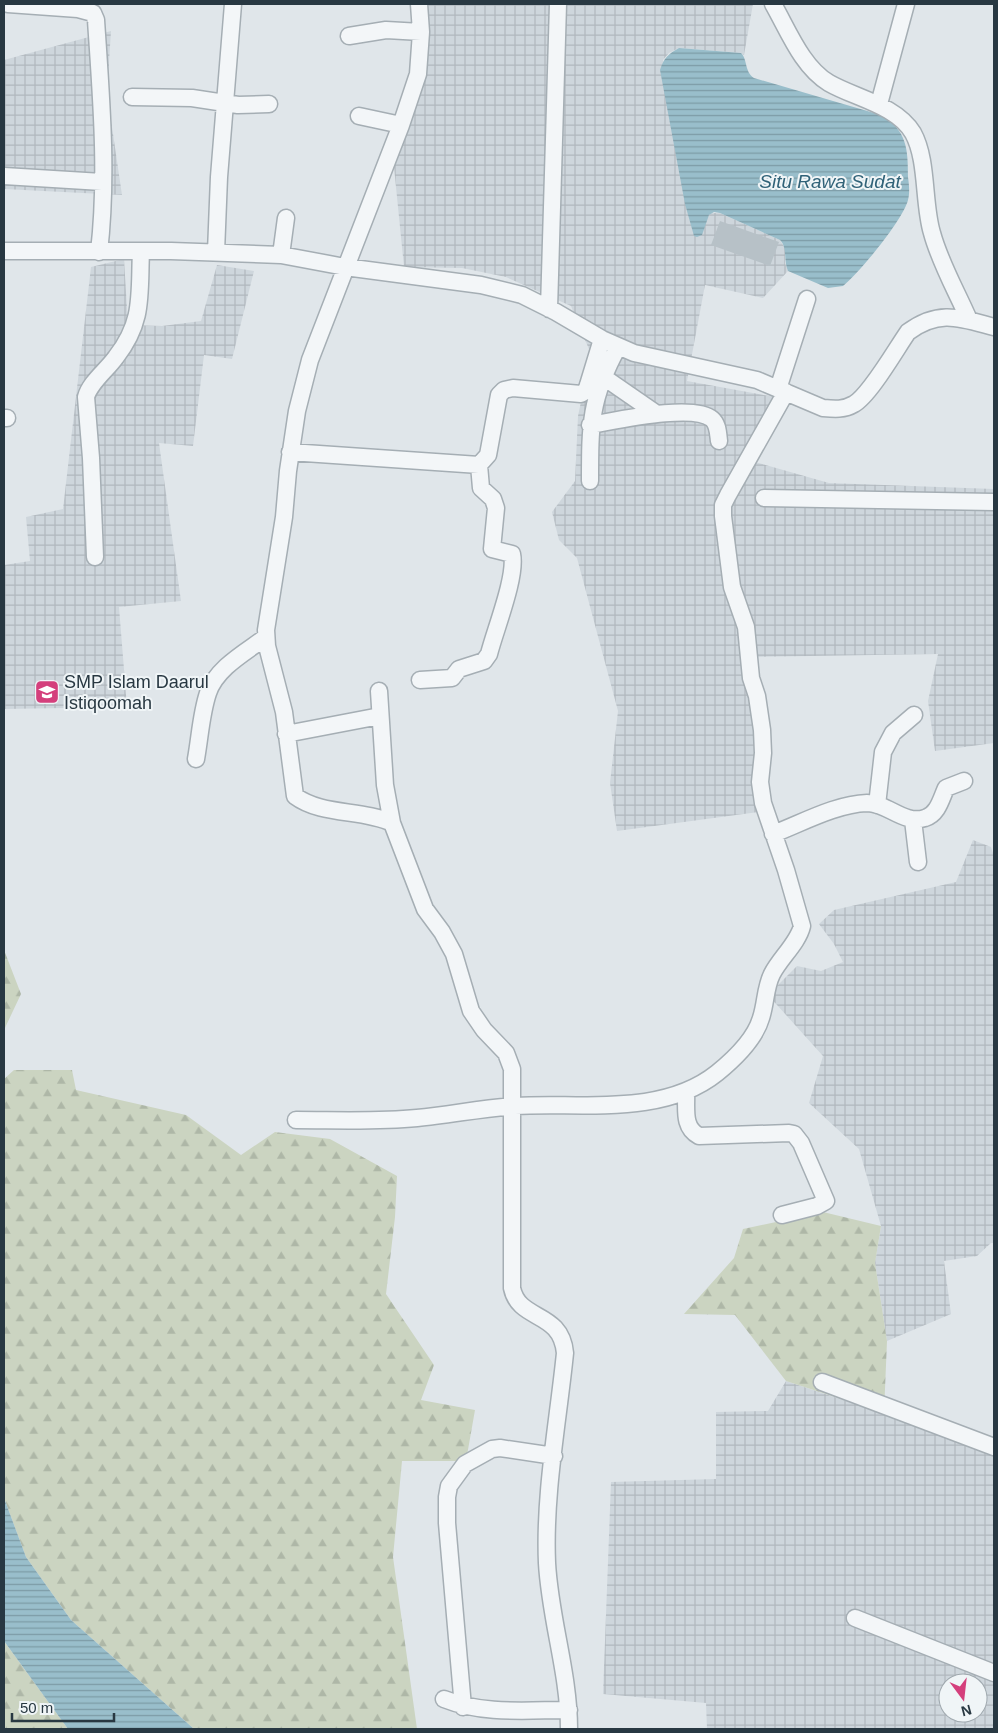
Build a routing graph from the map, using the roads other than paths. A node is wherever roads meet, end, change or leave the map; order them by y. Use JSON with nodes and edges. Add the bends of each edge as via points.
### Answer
{"nodes":[{"id":1,"x":8,"y":4,"type":"edge"},
{"id":2,"x":233,"y":4,"type":"edge"},
{"id":3,"x":419,"y":4,"type":"edge"},
{"id":4,"x":558,"y":4,"type":"edge"},
{"id":5,"x":773,"y":4,"type":"edge"},
{"id":6,"x":906,"y":4,"type":"edge"},
{"id":7,"x":421,"y":32,"type":"junction"},
{"id":8,"x":348,"y":36,"type":"dead end"},
{"id":9,"x":132,"y":97,"type":"dead end"},
{"id":10,"x":227,"y":104,"type":"junction"},
{"id":11,"x":269,"y":104,"type":"dead end"},
{"id":12,"x":879,"y":104,"type":"junction"},
{"id":13,"x":359,"y":116,"type":"dead end"},
{"id":14,"x":401,"y":125,"type":"junction"},
{"id":15,"x":4,"y":176,"type":"edge"},
{"id":16,"x":102,"y":182,"type":"junction"},
{"id":17,"x":286,"y":218,"type":"dead end"},
{"id":18,"x":4,"y":251,"type":"edge"},
{"id":19,"x":141,"y":251,"type":"junction"},
{"id":20,"x":99,"y":252,"type":"junction"},
{"id":21,"x":216,"y":252,"type":"junction"},
{"id":22,"x":281,"y":255,"type":"junction"},
{"id":23,"x":345,"y":268,"type":"junction"},
{"id":24,"x":807,"y":299,"type":"dead end"},
{"id":25,"x":549,"y":308,"type":"junction"},
{"id":26,"x":969,"y":320,"type":"junction"},
{"id":27,"x":994,"y":327,"type":"edge"},
{"id":28,"x":602,"y":339,"type":"junction"},
{"id":29,"x":618,"y":347,"type":"junction"},
{"id":30,"x":602,"y":376,"type":"junction"},
{"id":31,"x":782,"y":391,"type":"junction"},
{"id":32,"x":658,"y":414,"type":"junction"},
{"id":33,"x":590,"y":425,"type":"junction"},
{"id":34,"x":719,"y":441,"type":"dead end"},
{"id":35,"x":290,"y":452,"type":"junction"},
{"id":36,"x":479,"y":465,"type":"junction"},
{"id":37,"x":590,"y":481,"type":"dead end"},
{"id":38,"x":764,"y":498,"type":"dead end"},
{"id":39,"x":994,"y":502,"type":"edge"},
{"id":40,"x":95,"y":557,"type":"dead end"},
{"id":41,"x":266,"y":637,"type":"junction"},
{"id":42,"x":420,"y":680,"type":"dead end"},
{"id":43,"x":379,"y":691,"type":"dead end"},
{"id":44,"x":914,"y":715,"type":"dead end"},
{"id":45,"x":380,"y":716,"type":"junction"},
{"id":46,"x":286,"y":734,"type":"junction"},
{"id":47,"x":196,"y":759,"type":"dead end"},
{"id":48,"x":964,"y":781,"type":"dead end"},
{"id":49,"x":877,"y":805,"type":"junction"},
{"id":50,"x":913,"y":820,"type":"junction"},
{"id":51,"x":392,"y":823,"type":"junction"},
{"id":52,"x":772,"y":834,"type":"junction"},
{"id":53,"x":918,"y":862,"type":"dead end"},
{"id":54,"x":686,"y":1091,"type":"junction"},
{"id":55,"x":514,"y":1106,"type":"junction"},
{"id":56,"x":296,"y":1120,"type":"dead end"},
{"id":57,"x":782,"y":1215,"type":"dead end"},
{"id":58,"x":822,"y":1382,"type":"dead end"},
{"id":59,"x":994,"y":1446,"type":"edge"},
{"id":60,"x":554,"y":1456,"type":"junction"},
{"id":61,"x":855,"y":1618,"type":"dead end"},
{"id":62,"x":994,"y":1673,"type":"edge"},
{"id":63,"x":444,"y":1699,"type":"dead end"},
{"id":64,"x":463,"y":1707,"type":"junction"},
{"id":65,"x":569,"y":1710,"type":"junction"},
{"id":66,"x":569,"y":1729,"type":"edge"}],
"edges":[{"from":1,"to":16,"type":"street","via":[[78,8],[93,13],[102,99]]},
{"from":2,"to":10,"type":"street"},
{"from":3,"to":7,"type":"street"},
{"from":4,"to":25,"type":"street"},
{"from":5,"to":12,"type":"street","via":[[807,62],[817,73],[829,83]]},
{"from":6,"to":12,"type":"street"},
{"from":7,"to":8,"type":"street","via":[[386,30]]},
{"from":7,"to":14,"type":"street","via":[[418,74]]},
{"from":9,"to":10,"type":"street","via":[[204,99]]},
{"from":10,"to":11,"type":"street"},
{"from":10,"to":21,"type":"street","via":[[219,177]]},
{"from":12,"to":26,"type":"street","via":[[906,125],[917,142],[931,232]]},
{"from":13,"to":14,"type":"street"},
{"from":14,"to":23,"type":"street"},
{"from":15,"to":16,"type":"street"},
{"from":16,"to":20,"type":"street"},
{"from":17,"to":22,"type":"street"},
{"from":18,"to":20,"type":"street"},
{"from":19,"to":20,"type":"street"},
{"from":19,"to":21,"type":"street"},
{"from":19,"to":40,"type":"street","via":[[138,314],[133,332],[88,389],[86,397]]},
{"from":21,"to":22,"type":"street"},
{"from":22,"to":23,"type":"street"},
{"from":23,"to":25,"type":"street","via":[[502,288]]},
{"from":23,"to":35,"type":"street","via":[[302,383]]},
{"from":24,"to":31,"type":"street"},
{"from":25,"to":28,"type":"street"},
{"from":26,"to":27,"type":"street"},
{"from":26,"to":31,"type":"street","via":[[945,316],[918,324],[908,332],[865,394],[846,408],[823,408]]},
{"from":28,"to":29,"type":"street"},
{"from":28,"to":36,"type":"street","via":[[586,391],[581,394],[504,390],[497,400],[488,455]]},
{"from":29,"to":30,"type":"street"},
{"from":29,"to":31,"type":"street","via":[[757,380]]},
{"from":30,"to":32,"type":"street"},
{"from":30,"to":33,"type":"street"},
{"from":31,"to":52,"type":"street","via":[[723,505],[732,587],[746,626],[751,678],[757,696],[763,753],[760,782]]},
{"from":32,"to":33,"type":"street"},
{"from":32,"to":34,"type":"street","via":[[682,412],[705,416],[715,424]]},
{"from":33,"to":37,"type":"street"},
{"from":35,"to":36,"type":"street"},
{"from":35,"to":41,"type":"street"},
{"from":36,"to":42,"type":"street","via":[[481,488],[496,508],[492,549],[512,554],[514,561],[506,595],[489,654],[484,661],[459,669],[452,678]]},
{"from":38,"to":39,"type":"street"},
{"from":41,"to":46,"type":"street"},
{"from":41,"to":47,"type":"street","via":[[232,662],[212,685]]},
{"from":43,"to":45,"type":"street"},
{"from":44,"to":49,"type":"street","via":[[894,733],[883,752]]},
{"from":45,"to":46,"type":"street"},
{"from":45,"to":51,"type":"street","via":[[385,785]]},
{"from":46,"to":51,"type":"street","via":[[295,796],[313,805]]},
{"from":48,"to":50,"type":"street","via":[[946,788],[931,815]]},
{"from":49,"to":50,"type":"street"},
{"from":49,"to":52,"type":"street","via":[[844,807]]},
{"from":50,"to":53,"type":"street"},
{"from":51,"to":55,"type":"street","via":[[425,909],[454,954],[471,1011],[510,1060]]},
{"from":52,"to":54,"type":"street","via":[[801,930],[771,975],[755,1032],[717,1073]]},
{"from":54,"to":55,"type":"street","via":[[631,1103]]},
{"from":54,"to":57,"type":"street","via":[[687,1124],[699,1136],[789,1133],[799,1138],[826,1201]]},
{"from":55,"to":56,"type":"street","via":[[387,1120]]},
{"from":55,"to":60,"type":"street","via":[[512,1288],[520,1304],[557,1328],[564,1343]]},
{"from":58,"to":59,"type":"street"},
{"from":60,"to":64,"type":"street","via":[[492,1449],[465,1464],[449,1486],[447,1522]]},
{"from":60,"to":65,"type":"street","via":[[547,1561],[552,1612]]},
{"from":61,"to":62,"type":"street"},
{"from":63,"to":64,"type":"street"},
{"from":64,"to":65,"type":"street"},
{"from":65,"to":66,"type":"street"}]}
